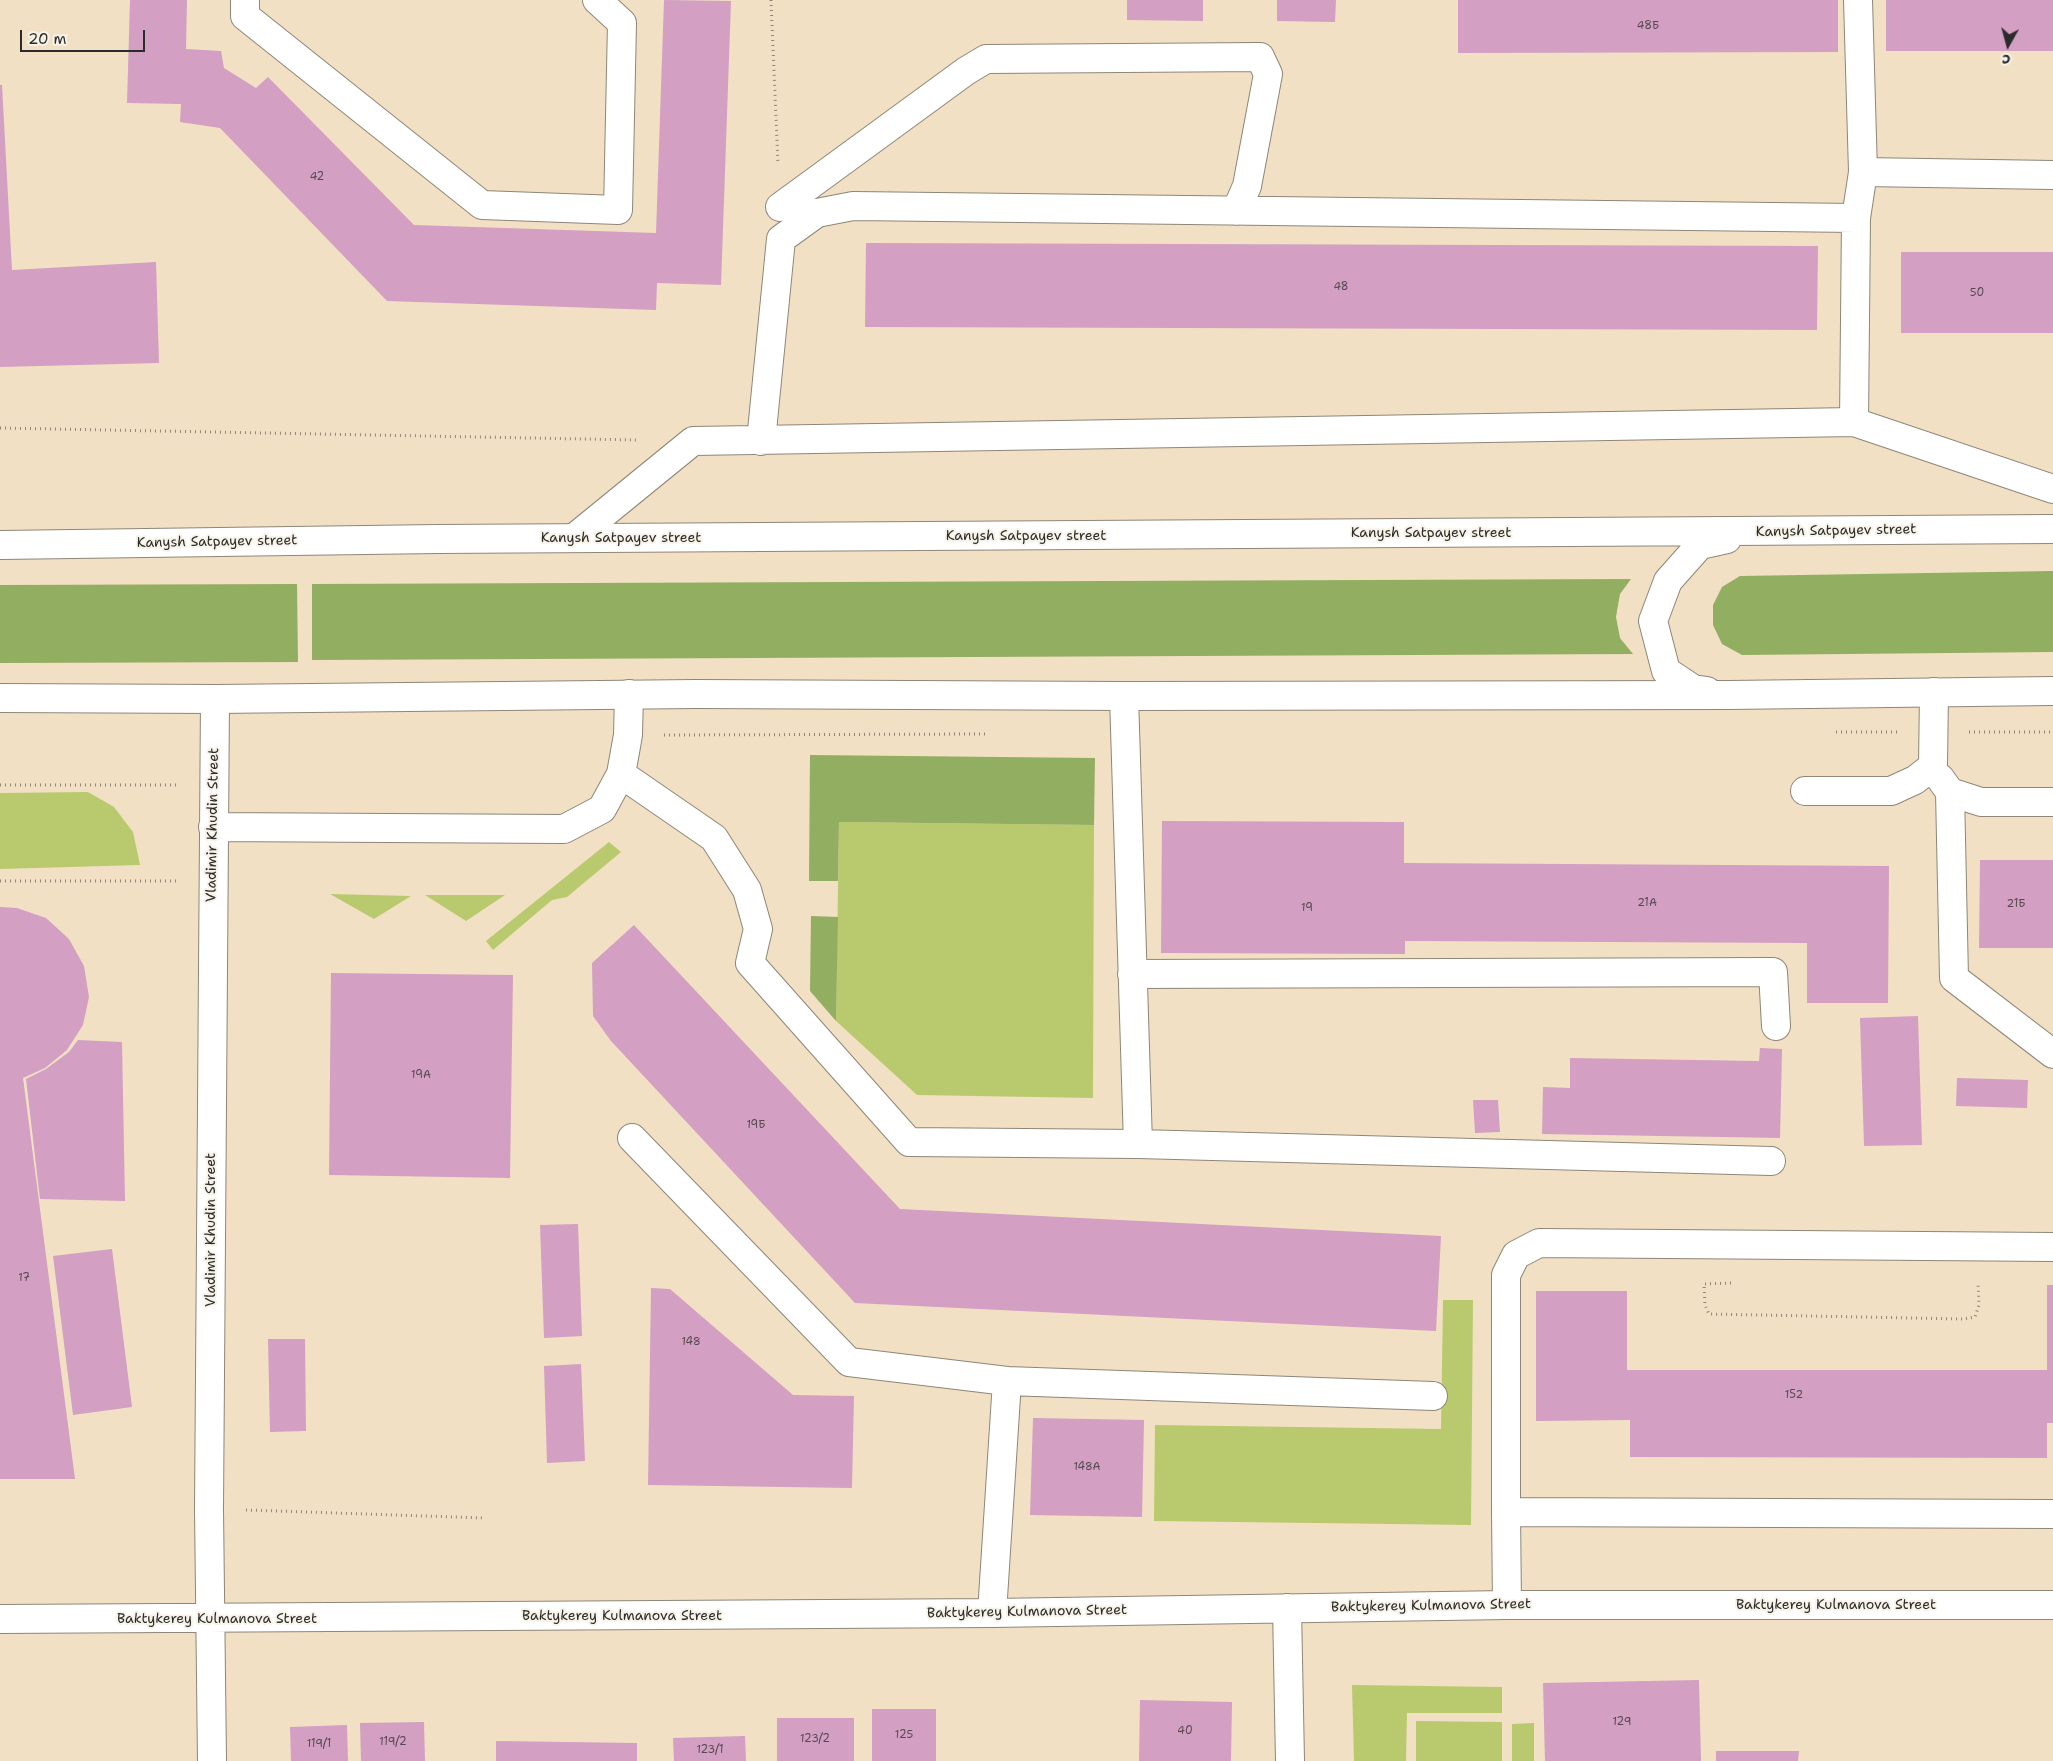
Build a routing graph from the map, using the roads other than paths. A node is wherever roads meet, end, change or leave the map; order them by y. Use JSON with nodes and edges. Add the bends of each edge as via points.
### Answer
{"nodes":[{"id":1,"x":245,"y":0,"type":"edge"},
{"id":2,"x":597,"y":0,"type":"edge"},
{"id":3,"x":1858,"y":0,"type":"edge"},
{"id":4,"x":1863,"y":172,"type":"junction"},
{"id":5,"x":2053,"y":175,"type":"edge"},
{"id":6,"x":780,"y":207,"type":"road end"},
{"id":7,"x":1236,"y":212,"type":"junction"},
{"id":8,"x":1856,"y":218,"type":"junction"},
{"id":9,"x":1854,"y":422,"type":"junction"},
{"id":10,"x":761,"y":441,"type":"junction"},
{"id":11,"x":2053,"y":489,"type":"edge"},
{"id":12,"x":2053,"y":529,"type":"edge"},
{"id":13,"x":1768,"y":531,"type":"junction"},
{"id":14,"x":574,"y":538,"type":"junction"},
{"id":15,"x":0,"y":545,"type":"edge"},
{"id":16,"x":2053,"y":691,"type":"edge"},
{"id":17,"x":1934,"y":692,"type":"junction"},
{"id":18,"x":629,"y":694,"type":"junction"},
{"id":19,"x":1728,"y":695,"type":"junction"},
{"id":20,"x":1124,"y":696,"type":"junction"},
{"id":21,"x":0,"y":698,"type":"edge"},
{"id":22,"x":215,"y":699,"type":"junction"},
{"id":23,"x":1933,"y":766,"type":"junction"},
{"id":24,"x":621,"y":774,"type":"junction"},
{"id":25,"x":1805,"y":791,"type":"dead end"},
{"id":26,"x":1950,"y":792,"type":"junction"},
{"id":27,"x":2053,"y":802,"type":"edge"},
{"id":28,"x":213,"y":827,"type":"junction"},
{"id":29,"x":1132,"y":974,"type":"junction"},
{"id":30,"x":1776,"y":1026,"type":"dead end"},
{"id":31,"x":2053,"y":1054,"type":"edge"},
{"id":32,"x":632,"y":1138,"type":"dead end"},
{"id":33,"x":1138,"y":1144,"type":"junction"},
{"id":34,"x":1771,"y":1161,"type":"dead end"},
{"id":35,"x":2053,"y":1247,"type":"edge"},
{"id":36,"x":1007,"y":1381,"type":"junction"},
{"id":37,"x":1433,"y":1396,"type":"dead end"},
{"id":38,"x":1506,"y":1512,"type":"junction"},
{"id":39,"x":2053,"y":1514,"type":"edge"},
{"id":40,"x":1507,"y":1605,"type":"junction"},
{"id":41,"x":2053,"y":1605,"type":"edge"},
{"id":42,"x":1287,"y":1608,"type":"junction"},
{"id":43,"x":992,"y":1613,"type":"junction"},
{"id":44,"x":0,"y":1619,"type":"edge"},
{"id":45,"x":209,"y":1619,"type":"junction"},
{"id":46,"x":212,"y":1761,"type":"edge"},
{"id":47,"x":1290,"y":1761,"type":"edge"}],
"edges":[{"from":1,"to":2,"type":"main road","via":[[245,16],[482,205],[618,210],[622,23]]},
{"from":3,"to":4,"type":"main road"},
{"from":4,"to":5,"type":"main road"},
{"from":4,"to":8,"type":"main road"},
{"from":6,"to":7,"type":"main road","via":[[986,59],[1260,57],[1268,74],[1247,186]]},
{"from":7,"to":8,"type":"main road"},
{"from":7,"to":10,"type":"main road","via":[[853,206],[817,213],[782,239]]},
{"from":8,"to":9,"type":"main road"},
{"from":9,"to":10,"type":"main road"},
{"from":9,"to":11,"type":"main road"},
{"from":10,"to":14,"type":"main road","via":[[693,441]]},
{"from":12,"to":13,"type":"main road","name":"Kanysh Satpayev street"},
{"from":13,"to":14,"type":"main road","name":"Kanysh Satpayev street"},
{"from":13,"to":19,"type":"main road","via":[[1700,545],[1668,581],[1653,621],[1666,671],[1692,689]]},
{"from":14,"to":15,"type":"main road","name":"Kanysh Satpayev street"},
{"from":16,"to":17,"type":"main road"},
{"from":17,"to":19,"type":"main road"},
{"from":17,"to":23,"type":"main road"},
{"from":18,"to":20,"type":"main road"},
{"from":18,"to":22,"type":"main road"},
{"from":18,"to":24,"type":"main road","via":[[628,735]]},
{"from":19,"to":20,"type":"main road"},
{"from":20,"to":29,"type":"main road"},
{"from":21,"to":22,"type":"main road"},
{"from":22,"to":28,"type":"main road","name":"Vladimir Khudin Street"},
{"from":23,"to":25,"type":"main road","via":[[1915,780],[1891,791]]},
{"from":23,"to":26,"type":"main road"},
{"from":24,"to":28,"type":"main road","via":[[602,809],[564,828]]},
{"from":24,"to":33,"type":"main road","via":[[714,838],[748,890],[758,929],[750,963],[909,1142]]},
{"from":26,"to":27,"type":"main road","via":[[1981,802]]},
{"from":26,"to":31,"type":"main road","via":[[1954,978]]},
{"from":28,"to":45,"type":"main road","name":"Vladimir Khudin Street"},
{"from":29,"to":30,"type":"main road","via":[[1773,972]]},
{"from":29,"to":33,"type":"main road"},
{"from":32,"to":36,"type":"main road","via":[[849,1362]]},
{"from":33,"to":34,"type":"main road"},
{"from":35,"to":38,"type":"main road","via":[[1538,1243],[1516,1255],[1506,1275]]},
{"from":36,"to":37,"type":"main road"},
{"from":36,"to":43,"type":"main road"},
{"from":38,"to":39,"type":"main road"},
{"from":38,"to":40,"type":"main road"},
{"from":40,"to":41,"type":"main road","name":"Baktykerey Kulmanova Street"},
{"from":40,"to":42,"type":"main road","name":"Baktykerey Kulmanova Street"},
{"from":42,"to":43,"type":"main road","name":"Baktykerey Kulmanova Street"},
{"from":42,"to":47,"type":"main road"},
{"from":43,"to":45,"type":"main road","name":"Baktykerey Kulmanova Street"},
{"from":44,"to":45,"type":"main road","name":"Baktykerey Kulmanova Street"},
{"from":45,"to":46,"type":"main road","name":"Vladimir Khudin Street"}]}
